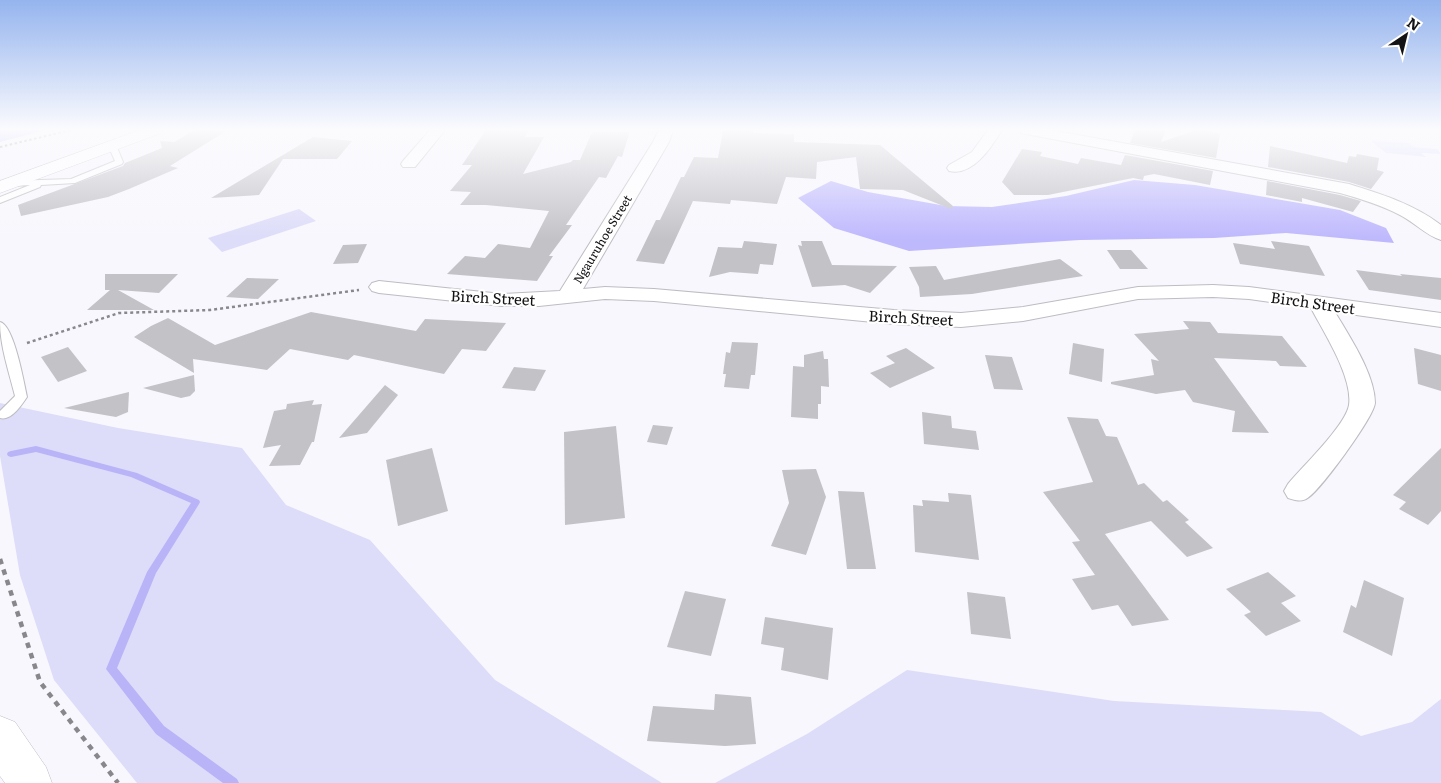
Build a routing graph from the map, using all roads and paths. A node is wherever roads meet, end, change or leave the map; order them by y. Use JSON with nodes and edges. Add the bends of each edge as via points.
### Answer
{"nodes":[{"id":1,"x":54,"y":167,"type":"edge"},
{"id":2,"x":108,"y":167,"type":"edge"},
{"id":3,"x":646,"y":167,"type":"edge"},
{"id":4,"x":1240,"y":167,"type":"edge"},
{"id":5,"x":46,"y":182,"type":"junction"},
{"id":6,"x":4,"y":185,"type":"edge"},
{"id":7,"x":0,"y":200,"type":"edge"},
{"id":8,"x":1441,"y":234,"type":"edge"},
{"id":9,"x":379,"y":287,"type":"joint"},
{"id":10,"x":568,"y":296,"type":"junction"},
{"id":11,"x":1319,"y":302,"type":"junction"},
{"id":12,"x":1441,"y":320,"type":"edge"},
{"id":13,"x":0,"y":325,"type":"edge"},
{"id":14,"x":10,"y":349,"type":"junction"},
{"id":15,"x":4,"y":415,"type":"dead end"},
{"id":16,"x":1298,"y":491,"type":"dead end"},
{"id":17,"x":0,"y":559,"type":"edge"},
{"id":18,"x":0,"y":738,"type":"edge"},
{"id":19,"x":30,"y":783,"type":"edge"},
{"id":20,"x":118,"y":783,"type":"edge"}],
"edges":[{"from":1,"to":6,"type":"main road"},
{"from":2,"to":5,"type":"lane","via":[[72,181]]},
{"from":3,"to":10,"type":"street","name":"Ngauruhoe Street"},
{"from":4,"to":8,"type":"street","via":[[1343,188],[1382,200],[1419,218]]},
{"from":5,"to":6,"type":"lane"},
{"from":5,"to":7,"type":"lane"},
{"from":9,"to":10,"type":"street","name":"Birch Street","via":[[502,300]]},
{"from":9,"to":14,"type":"path","via":[[210,310],[120,313]]},
{"from":10,"to":11,"type":"street","name":"Birch Street","via":[[605,293],[654,295],[960,320],[1015,315],[1114,297],[1172,291],[1249,293]]},
{"from":11,"to":12,"type":"street","name":"Birch Street"},
{"from":11,"to":16,"type":"street","via":[[1356,376],[1362,405],[1356,421]]},
{"from":13,"to":14,"type":"lane"},
{"from":14,"to":15,"type":"lane","via":[[21,397]]},
{"from":17,"to":20,"type":"path","via":[[40,682]]},
{"from":18,"to":19,"type":"main road"}]}
